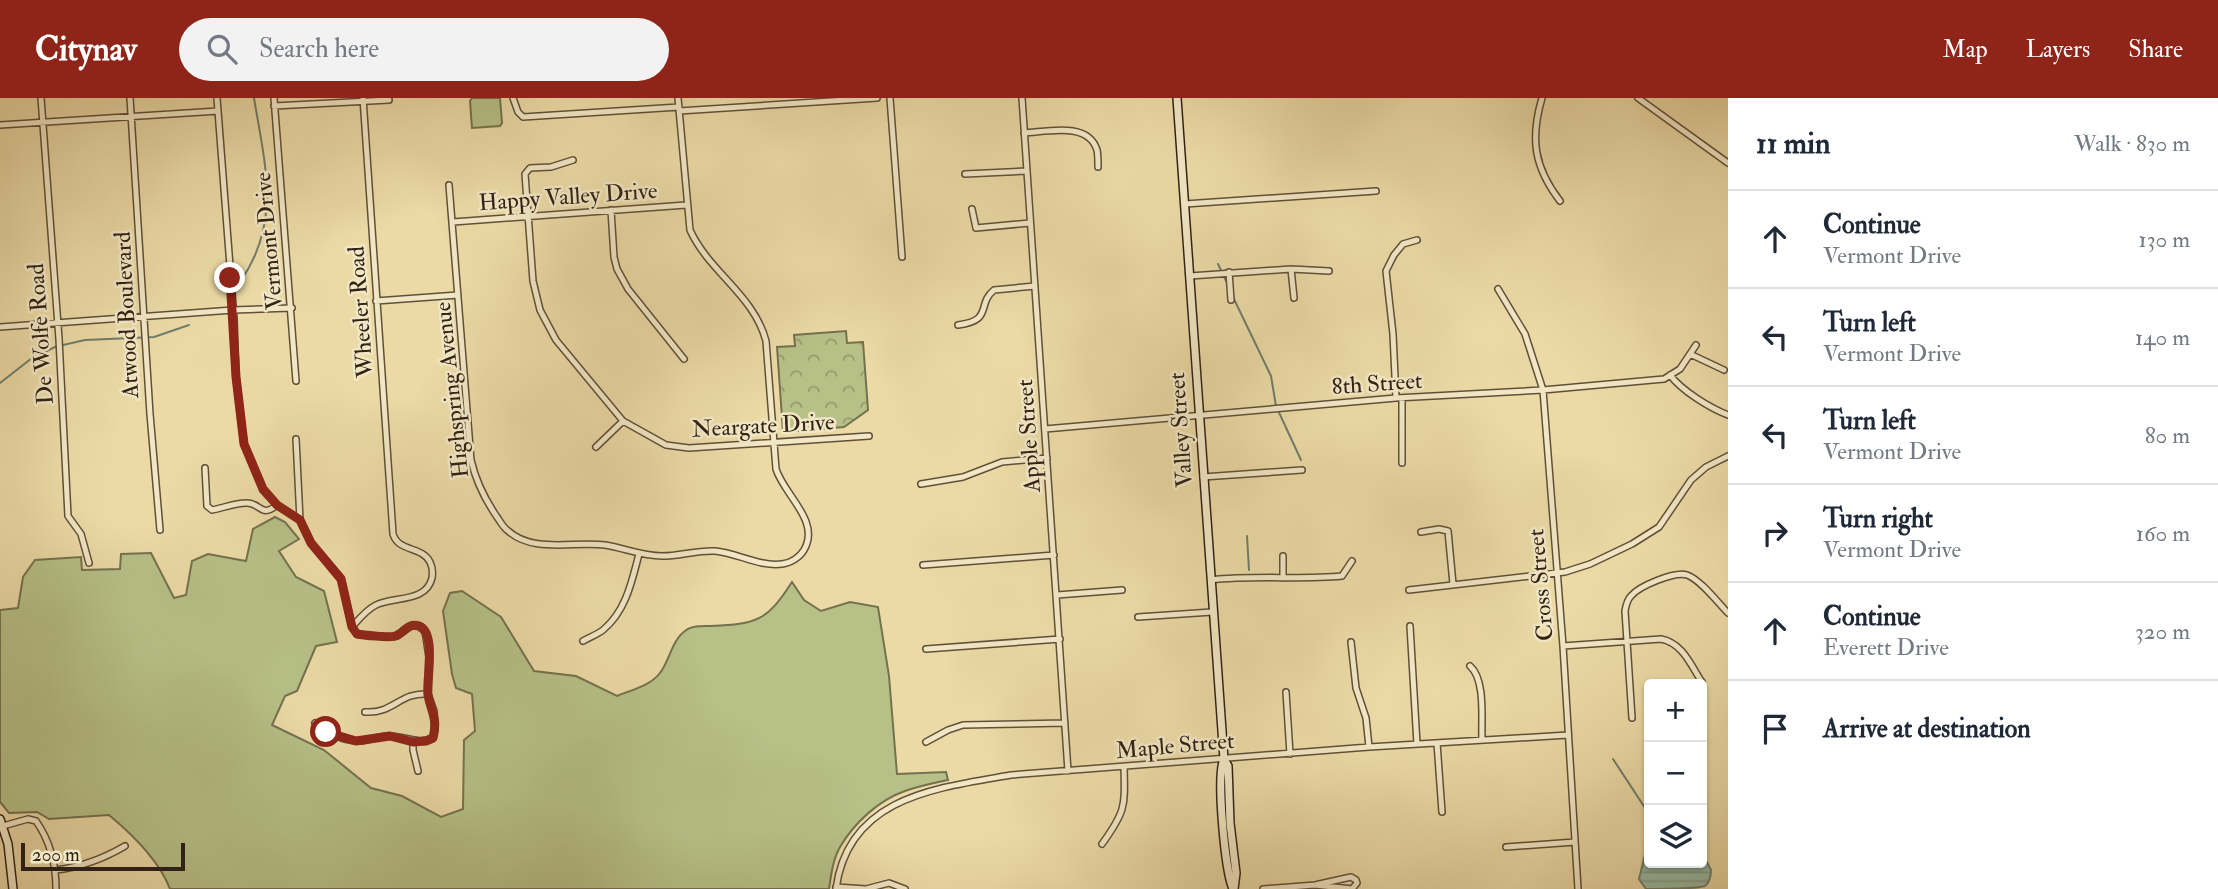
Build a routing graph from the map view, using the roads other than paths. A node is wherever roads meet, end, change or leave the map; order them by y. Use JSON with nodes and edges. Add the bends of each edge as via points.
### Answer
{"nodes":[{"id":1,"x":41,"y":98,"type":"edge"},
{"id":2,"x":130,"y":98,"type":"edge"},
{"id":3,"x":217,"y":98,"type":"edge"},
{"id":4,"x":274,"y":98,"type":"edge"},
{"id":5,"x":513,"y":98,"type":"edge"},
{"id":6,"x":678,"y":98,"type":"edge"},
{"id":7,"x":877,"y":98,"type":"edge"},
{"id":8,"x":890,"y":98,"type":"edge"},
{"id":9,"x":1022,"y":98,"type":"edge"},
{"id":10,"x":1177,"y":98,"type":"edge"},
{"id":11,"x":1542,"y":98,"type":"edge"},
{"id":12,"x":1638,"y":98,"type":"edge"},
{"id":13,"x":363,"y":99,"type":"edge"},
{"id":14,"x":388,"y":100,"type":"dead end"},
{"id":15,"x":274,"y":106,"type":"junction"},
{"id":16,"x":679,"y":109,"type":"junction"},
{"id":17,"x":218,"y":111,"type":"junction"},
{"id":18,"x":131,"y":116,"type":"junction"},
{"id":19,"x":43,"y":122,"type":"junction"},
{"id":20,"x":0,"y":125,"type":"edge"},
{"id":21,"x":1024,"y":133,"type":"junction"},
{"id":22,"x":573,"y":160,"type":"dead end"},
{"id":23,"x":1728,"y":163,"type":"edge"},
{"id":24,"x":1098,"y":167,"type":"dead end"},
{"id":25,"x":1027,"y":171,"type":"junction"},
{"id":26,"x":965,"y":174,"type":"dead end"},
{"id":27,"x":449,"y":185,"type":"dead end"},
{"id":28,"x":1376,"y":191,"type":"dead end"},
{"id":29,"x":1560,"y":201,"type":"dead end"},
{"id":30,"x":1185,"y":204,"type":"junction"},
{"id":31,"x":686,"y":205,"type":"junction"},
{"id":32,"x":972,"y":209,"type":"dead end"},
{"id":33,"x":611,"y":211,"type":"junction"},
{"id":34,"x":527,"y":216,"type":"junction"},
{"id":35,"x":453,"y":222,"type":"junction"},
{"id":36,"x":1030,"y":223,"type":"junction"},
{"id":37,"x":1417,"y":240,"type":"dead end"},
{"id":38,"x":902,"y":257,"type":"dead end"},
{"id":39,"x":1291,"y":269,"type":"junction"},
{"id":40,"x":1329,"y":271,"type":"dead end"},
{"id":41,"x":1229,"y":272,"type":"junction"},
{"id":42,"x":1190,"y":276,"type":"junction"},
{"id":43,"x":1035,"y":286,"type":"junction"},
{"id":44,"x":1499,"y":289,"type":"dead end"},
{"id":45,"x":458,"y":295,"type":"junction"},
{"id":46,"x":1294,"y":298,"type":"dead end"},
{"id":47,"x":1231,"y":300,"type":"dead end"},
{"id":48,"x":376,"y":301,"type":"junction"},
{"id":49,"x":292,"y":308,"type":"junction"},
{"id":50,"x":233,"y":310,"type":"junction"},
{"id":51,"x":145,"y":317,"type":"junction"},
{"id":52,"x":58,"y":323,"type":"junction"},
{"id":53,"x":958,"y":326,"type":"dead end"},
{"id":54,"x":0,"y":327,"type":"edge"},
{"id":55,"x":1696,"y":345,"type":"dead end"},
{"id":56,"x":1690,"y":354,"type":"junction"},
{"id":57,"x":684,"y":359,"type":"dead end"},
{"id":58,"x":1724,"y":370,"type":"dead end"},
{"id":59,"x":1670,"y":375,"type":"junction"},
{"id":60,"x":296,"y":381,"type":"dead end"},
{"id":61,"x":1543,"y":390,"type":"junction"},
{"id":62,"x":1399,"y":398,"type":"junction"},
{"id":63,"x":1198,"y":414,"type":"junction"},
{"id":64,"x":1728,"y":415,"type":"edge"},
{"id":65,"x":623,"y":421,"type":"junction"},
{"id":66,"x":1045,"y":429,"type":"junction"},
{"id":67,"x":869,"y":436,"type":"dead end"},
{"id":68,"x":296,"y":439,"type":"dead end"},
{"id":69,"x":774,"y":443,"type":"junction"},
{"id":70,"x":596,"y":447,"type":"dead end"},
{"id":71,"x":1728,"y":456,"type":"edge"},
{"id":72,"x":1047,"y":458,"type":"junction"},
{"id":73,"x":1402,"y":463,"type":"dead end"},
{"id":74,"x":205,"y":468,"type":"dead end"},
{"id":75,"x":1302,"y":470,"type":"dead end"},
{"id":76,"x":1203,"y":477,"type":"junction"},
{"id":77,"x":921,"y":484,"type":"dead end"},
{"id":78,"x":277,"y":505,"type":"junction"},
{"id":79,"x":300,"y":520,"type":"junction"},
{"id":80,"x":160,"y":530,"type":"dead end"},
{"id":81,"x":1421,"y":532,"type":"dead end"},
{"id":82,"x":639,"y":554,"type":"junction"},
{"id":83,"x":1054,"y":555,"type":"junction"},
{"id":84,"x":1283,"y":556,"type":"dead end"},
{"id":85,"x":1352,"y":561,"type":"dead end"},
{"id":86,"x":89,"y":563,"type":"dead end"},
{"id":87,"x":923,"y":565,"type":"dead end"},
{"id":88,"x":1557,"y":572,"type":"junction"},
{"id":89,"x":1283,"y":578,"type":"junction"},
{"id":90,"x":1211,"y":580,"type":"junction"},
{"id":91,"x":1453,"y":583,"type":"junction"},
{"id":92,"x":1122,"y":590,"type":"dead end"},
{"id":93,"x":1409,"y":590,"type":"dead end"},
{"id":94,"x":1057,"y":595,"type":"junction"},
{"id":95,"x":1212,"y":612,"type":"junction"},
{"id":96,"x":1728,"y":613,"type":"edge"},
{"id":97,"x":1138,"y":617,"type":"dead end"},
{"id":98,"x":1410,"y":626,"type":"dead end"},
{"id":99,"x":352,"y":627,"type":"junction"},
{"id":100,"x":1060,"y":639,"type":"junction"},
{"id":101,"x":583,"y":641,"type":"dead end"},
{"id":102,"x":1351,"y":642,"type":"dead end"},
{"id":103,"x":1627,"y":642,"type":"junction"},
{"id":104,"x":1563,"y":646,"type":"junction"},
{"id":105,"x":926,"y":649,"type":"dead end"},
{"id":106,"x":1470,"y":666,"type":"dead end"},
{"id":107,"x":1700,"y":679,"type":"edge"},
{"id":108,"x":1286,"y":692,"type":"dead end"},
{"id":109,"x":428,"y":694,"type":"junction"},
{"id":110,"x":365,"y":712,"type":"dead end"},
{"id":111,"x":1632,"y":719,"type":"dead end"},
{"id":112,"x":315,"y":723,"type":"dead end"},
{"id":113,"x":1065,"y":723,"type":"junction"},
{"id":114,"x":1568,"y":735,"type":"junction"},
{"id":115,"x":1482,"y":740,"type":"junction"},
{"id":116,"x":413,"y":742,"type":"junction"},
{"id":117,"x":926,"y":742,"type":"dead end"},
{"id":118,"x":1437,"y":743,"type":"junction"},
{"id":119,"x":1417,"y":744,"type":"junction"},
{"id":120,"x":1369,"y":747,"type":"junction"},
{"id":121,"x":1290,"y":754,"type":"junction"},
{"id":122,"x":1224,"y":759,"type":"junction"},
{"id":123,"x":1124,"y":767,"type":"junction"},
{"id":124,"x":418,"y":771,"type":"dead end"},
{"id":125,"x":1068,"y":771,"type":"junction"},
{"id":126,"x":1442,"y":812,"type":"dead end"},
{"id":127,"x":2,"y":822,"type":"edge"},
{"id":128,"x":1575,"y":842,"type":"junction"},
{"id":129,"x":1102,"y":844,"type":"dead end"},
{"id":130,"x":125,"y":846,"type":"dead end"},
{"id":131,"x":1506,"y":847,"type":"dead end"},
{"id":132,"x":56,"y":870,"type":"junction"},
{"id":133,"x":1315,"y":885,"type":"junction"},
{"id":134,"x":836,"y":888,"type":"edge"},
{"id":135,"x":13,"y":889,"type":"edge"},
{"id":136,"x":56,"y":889,"type":"edge"},
{"id":137,"x":905,"y":889,"type":"edge"},
{"id":138,"x":1233,"y":889,"type":"edge"},
{"id":139,"x":1264,"y":889,"type":"edge"},
{"id":140,"x":1578,"y":889,"type":"edge"}],
"edges":[{"from":1,"to":19,"type":"street","name":"De Wolfe Road"},
{"from":2,"to":18,"type":"street","name":"Atwood Boulevard"},
{"from":3,"to":17,"type":"street"},
{"from":4,"to":15,"type":"street","name":"Vermont Drive"},
{"from":5,"to":16,"type":"street","via":[[523,117]]},
{"from":6,"to":16,"type":"street"},
{"from":7,"to":16,"type":"street"},
{"from":8,"to":38,"type":"street"},
{"from":9,"to":21,"type":"street","name":"Apple Street"},
{"from":10,"to":30,"type":"street","name":"Valley Street"},
{"from":11,"to":29,"type":"street","via":[[1535,135],[1538,162]]},
{"from":12,"to":23,"type":"street"},
{"from":13,"to":14,"type":"street"},
{"from":13,"to":15,"type":"street"},
{"from":13,"to":48,"type":"street","name":"Wheeler Road"},
{"from":15,"to":49,"type":"street","name":"Vermont Drive"},
{"from":16,"to":31,"type":"street"},
{"from":17,"to":18,"type":"street"},
{"from":17,"to":50,"type":"street"},
{"from":18,"to":19,"type":"street"},
{"from":18,"to":51,"type":"street","name":"Atwood Boulevard"},
{"from":19,"to":20,"type":"street"},
{"from":19,"to":52,"type":"street","name":"De Wolfe Road"},
{"from":21,"to":24,"type":"street","via":[[1080,132],[1097,149]]},
{"from":21,"to":25,"type":"street","name":"Apple Street"},
{"from":22,"to":34,"type":"street","via":[[530,168],[525,174]]},
{"from":25,"to":26,"type":"street"},
{"from":25,"to":36,"type":"street","name":"Apple Street"},
{"from":27,"to":35,"type":"street","name":"Highspring Avenue"},
{"from":28,"to":30,"type":"street"},
{"from":30,"to":42,"type":"street","name":"Valley Street"},
{"from":31,"to":33,"type":"street","name":"Happy Valley Drive"},
{"from":31,"to":69,"type":"street","via":[[694,238],[750,306],[763,332]]},
{"from":32,"to":36,"type":"street","via":[[975,228]]},
{"from":33,"to":34,"type":"street","name":"Happy Valley Drive"},
{"from":33,"to":57,"type":"street","via":[[617,270]]},
{"from":34,"to":35,"type":"street","name":"Happy Valley Drive"},
{"from":34,"to":65,"type":"street","via":[[540,310],[556,340]]},
{"from":35,"to":45,"type":"street","name":"Highspring Avenue"},
{"from":36,"to":43,"type":"street","name":"Apple Street"},
{"from":37,"to":62,"type":"street","via":[[1403,244],[1386,271]]},
{"from":39,"to":40,"type":"street"},
{"from":39,"to":41,"type":"street"},
{"from":39,"to":46,"type":"street"},
{"from":41,"to":42,"type":"street"},
{"from":41,"to":47,"type":"street"},
{"from":42,"to":63,"type":"street","name":"Valley Street"},
{"from":43,"to":53,"type":"street","via":[[994,290],[978,320]]},
{"from":43,"to":66,"type":"street","name":"Apple Street"},
{"from":44,"to":61,"type":"street","name":"Cross Street","via":[[1525,334]]},
{"from":45,"to":48,"type":"street"},
{"from":45,"to":82,"type":"street","name":"Highspring Avenue","via":[[471,460],[483,497],[507,530],[527,540],[547,545],[607,545]]},
{"from":48,"to":99,"type":"street","name":"Wheeler Road","via":[[394,540],[419,551],[433,570],[422,593],[372,606]]},
{"from":49,"to":50,"type":"street"},
{"from":49,"to":60,"type":"street","name":"Vermont Drive"},
{"from":50,"to":51,"type":"street"},
{"from":50,"to":78,"type":"street","via":[[244,444],[263,489]]},
{"from":51,"to":52,"type":"street"},
{"from":51,"to":80,"type":"street","name":"Atwood Boulevard"},
{"from":52,"to":54,"type":"street"},
{"from":52,"to":86,"type":"street","name":"De Wolfe Road","via":[[68,516],[81,534]]},
{"from":55,"to":56,"type":"street"},
{"from":56,"to":58,"type":"street"},
{"from":56,"to":59,"type":"street"},
{"from":59,"to":61,"type":"street","name":"8th Street"},
{"from":59,"to":64,"type":"street"},
{"from":61,"to":62,"type":"street","name":"8th Street"},
{"from":61,"to":88,"type":"street","name":"Cross Street"},
{"from":62,"to":63,"type":"street","name":"8th Street"},
{"from":62,"to":73,"type":"street"},
{"from":63,"to":66,"type":"street","name":"8th Street"},
{"from":63,"to":76,"type":"street","name":"Valley Street"},
{"from":65,"to":69,"type":"street","name":"Neargate Drive","via":[[666,445]]},
{"from":65,"to":70,"type":"street"},
{"from":66,"to":72,"type":"street","name":"Apple Street"},
{"from":67,"to":69,"type":"street","name":"Neargate Drive"},
{"from":68,"to":79,"type":"street"},
{"from":69,"to":82,"type":"street","name":"Highspring Avenue","via":[[780,481],[807,522],[807,542],[797,559],[782,564],[713,551]]},
{"from":71,"to":88,"type":"street","via":[[1691,480],[1652,532],[1590,564]]},
{"from":72,"to":77,"type":"street","via":[[1002,462],[963,477]]},
{"from":72,"to":83,"type":"street","name":"Apple Street"},
{"from":74,"to":78,"type":"street","via":[[207,506],[212,510],[246,503],[266,511]]},
{"from":75,"to":76,"type":"street"},
{"from":76,"to":90,"type":"street","name":"Valley Street"},
{"from":78,"to":79,"type":"street"},
{"from":79,"to":99,"type":"street","via":[[311,543],[341,579]]},
{"from":81,"to":91,"type":"street","via":[[1448,531]]},
{"from":82,"to":101,"type":"street","via":[[619,611],[603,630]]},
{"from":83,"to":87,"type":"street"},
{"from":83,"to":94,"type":"street","name":"Apple Street"},
{"from":84,"to":89,"type":"street"},
{"from":85,"to":89,"type":"street","via":[[1342,576]]},
{"from":88,"to":91,"type":"street"},
{"from":88,"to":104,"type":"street","name":"Cross Street"},
{"from":89,"to":90,"type":"street"},
{"from":90,"to":95,"type":"street","name":"Valley Street"},
{"from":91,"to":93,"type":"street"},
{"from":92,"to":94,"type":"street"},
{"from":94,"to":100,"type":"street","name":"Apple Street"},
{"from":95,"to":97,"type":"street"},
{"from":95,"to":122,"type":"street","name":"Valley Street"},
{"from":96,"to":103,"type":"street","via":[[1692,577],[1674,575],[1629,598]]},
{"from":98,"to":119,"type":"street"},
{"from":99,"to":109,"type":"street","via":[[357,634],[369,636],[397,636],[411,626],[425,631]]},
{"from":100,"to":105,"type":"street"},
{"from":100,"to":113,"type":"street","name":"Apple Street"},
{"from":102,"to":120,"type":"street"},
{"from":103,"to":104,"type":"street"},
{"from":103,"to":107,"type":"street","via":[[1669,641],[1682,651]]},
{"from":103,"to":111,"type":"street"},
{"from":104,"to":114,"type":"street","name":"Cross Street"},
{"from":106,"to":115,"type":"street","via":[[1477,672],[1480,686]]},
{"from":108,"to":121,"type":"street"},
{"from":109,"to":110,"type":"street","via":[[407,696],[379,713]]},
{"from":109,"to":116,"type":"street","via":[[436,728],[433,738]]},
{"from":112,"to":116,"type":"street","via":[[326,732],[356,741],[390,736]]},
{"from":113,"to":117,"type":"street","via":[[963,725]]},
{"from":113,"to":125,"type":"street","name":"Apple Street"},
{"from":114,"to":115,"type":"street","name":"Maple Street"},
{"from":114,"to":128,"type":"street","name":"Cross Street"},
{"from":115,"to":118,"type":"street","name":"Maple Street"},
{"from":116,"to":124,"type":"street"},
{"from":118,"to":119,"type":"street","name":"Maple Street"},
{"from":118,"to":126,"type":"street"},
{"from":119,"to":120,"type":"street","name":"Maple Street"},
{"from":120,"to":121,"type":"street","name":"Maple Street"},
{"from":121,"to":122,"type":"street","name":"Maple Street"},
{"from":122,"to":123,"type":"street","name":"Maple Street"},
{"from":122,"to":138,"type":"street","name":"Valley Street","via":[[1220,767],[1222,810],[1227,874]]},
{"from":123,"to":125,"type":"street","name":"Maple Street"},
{"from":123,"to":129,"type":"street","via":[[1125,806]]},
{"from":125,"to":134,"type":"street","name":"Maple Street","via":[[955,785],[888,807],[854,837]]},
{"from":127,"to":132,"type":"street","via":[[36,821]]},
{"from":127,"to":135,"type":"street"},
{"from":128,"to":131,"type":"street"},
{"from":128,"to":140,"type":"street","name":"Cross Street"},
{"from":130,"to":132,"type":"street","via":[[77,867]]},
{"from":132,"to":136,"type":"street"},
{"from":133,"to":133,"type":"street","via":[[1352,889],[1357,883],[1351,877]]},
{"from":133,"to":139,"type":"street"},
{"from":134,"to":137,"type":"street","via":[[889,883]]}]}
